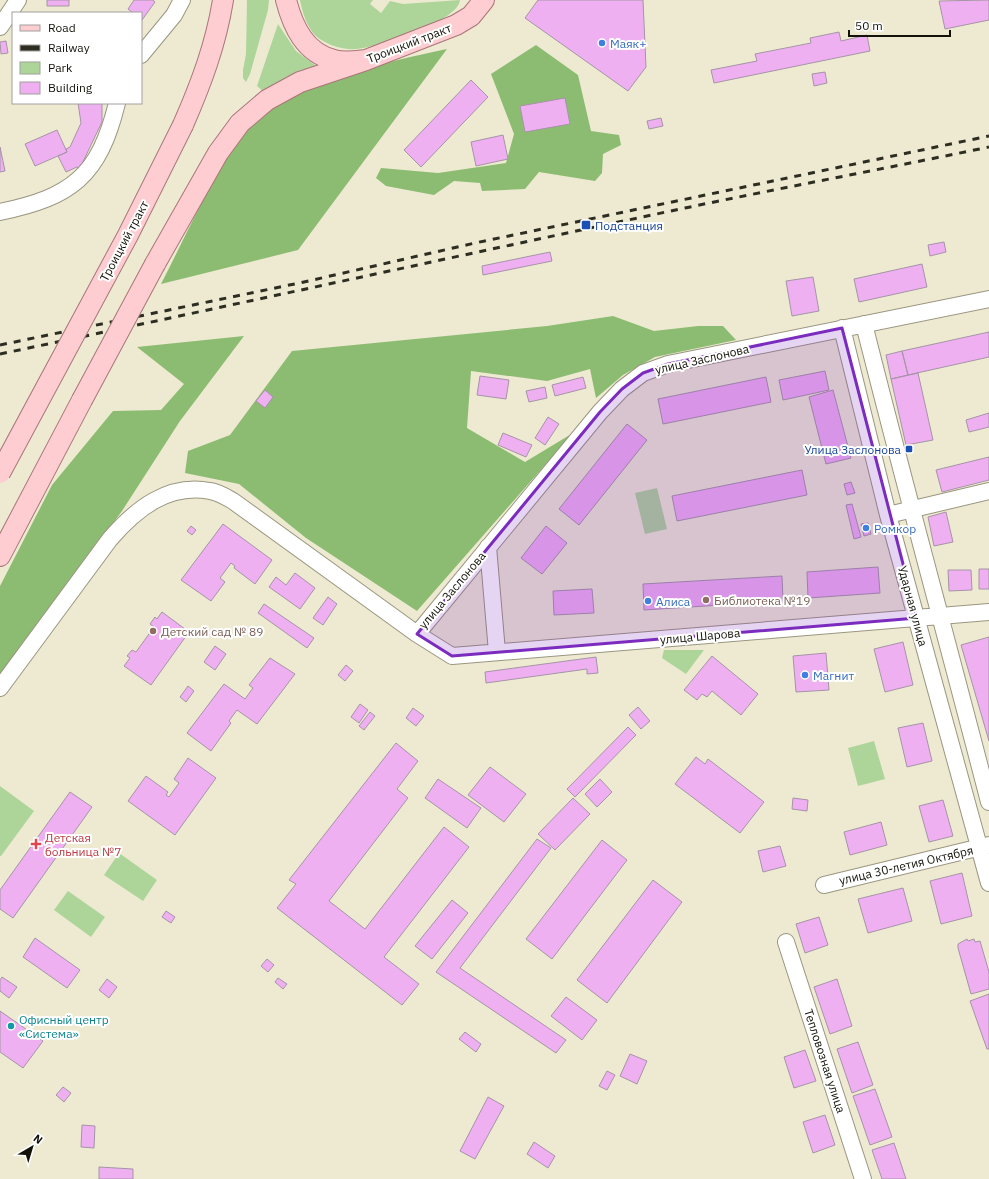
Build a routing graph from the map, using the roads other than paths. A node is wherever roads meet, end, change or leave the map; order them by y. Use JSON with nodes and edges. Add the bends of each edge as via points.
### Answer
{"nodes":[{"id":1,"x":18,"y":0,"type":"edge"},
{"id":2,"x":182,"y":0,"type":"edge"},
{"id":3,"x":223,"y":0,"type":"edge"},
{"id":4,"x":286,"y":0,"type":"edge"},
{"id":5,"x":484,"y":0,"type":"edge"},
{"id":6,"x":0,"y":27,"type":"edge"},
{"id":7,"x":142,"y":54,"type":"edge"},
{"id":8,"x":366,"y":60,"type":"junction"},
{"id":9,"x":117,"y":104,"type":"edge"},
{"id":10,"x":0,"y":212,"type":"edge"},
{"id":11,"x":989,"y":299,"type":"edge"},
{"id":12,"x":864,"y":324,"type":"junction"},
{"id":13,"x":842,"y":328,"type":"junction"},
{"id":14,"x":0,"y":473,"type":"edge"},
{"id":15,"x":989,"y":491,"type":"edge"},
{"id":16,"x":911,"y":510,"type":"junction"},
{"id":17,"x":888,"y":515,"type":"junction"},
{"id":18,"x":488,"y":547,"type":"junction"},
{"id":19,"x":0,"y":556,"type":"edge"},
{"id":20,"x":989,"y":612,"type":"edge"},
{"id":21,"x":941,"y":615,"type":"junction"},
{"id":22,"x":917,"y":618,"type":"junction"},
{"id":23,"x":417,"y":634,"type":"junction"},
{"id":24,"x":497,"y":652,"type":"junction"},
{"id":25,"x":0,"y":688,"type":"edge"},
{"id":26,"x":989,"y":802,"type":"edge"},
{"id":27,"x":984,"y":846,"type":"edge"},
{"id":28,"x":989,"y":883,"type":"edge"},
{"id":29,"x":824,"y":885,"type":"dead end"},
{"id":30,"x":786,"y":942,"type":"dead end"},
{"id":31,"x":863,"y":1179,"type":"edge"}],
"edges":[{"from":1,"to":6,"type":"street"},
{"from":2,"to":7,"type":"street","via":[[174,15]]},
{"from":3,"to":14,"type":"main road","name":"Троицкий тракт","bridge":true,"via":[[219,26],[209,59],[183,125],[128,235]]},
{"from":4,"to":8,"type":"main road","name":"Троицкий тракт","via":[[299,35],[311,49],[335,61]]},
{"from":5,"to":8,"type":"main road","name":"Троицкий тракт","via":[[471,16],[456,25]]},
{"from":8,"to":19,"type":"main road","bridge":true,"via":[[300,82],[267,100],[240,123],[218,153],[155,264]]},
{"from":9,"to":10,"type":"street","via":[[112,122],[95,159],[78,181],[52,197]]},
{"from":11,"to":12,"type":"street","name":"улица Заслонова"},
{"from":12,"to":13,"type":"street","name":"улица Заслонова"},
{"from":12,"to":16,"type":"street","name":"Ударная улица"},
{"from":13,"to":17,"type":"street","name":"Ударная улица"},
{"from":13,"to":18,"type":"street","name":"улица Заслонова","via":[[668,364],[643,373],[622,389],[600,412]]},
{"from":15,"to":16,"type":"street"},
{"from":16,"to":17,"type":"street"},
{"from":16,"to":21,"type":"street","name":"Ударная улица"},
{"from":17,"to":22,"type":"street","name":"Ударная улица"},
{"from":18,"to":23,"type":"street","name":"улица Заслонова"},
{"from":18,"to":24,"type":"street","name":"улица Заслонова"},
{"from":20,"to":21,"type":"street","name":"улица Шарова"},
{"from":21,"to":22,"type":"street","name":"улица Шарова"},
{"from":21,"to":26,"type":"street","name":"Ударная улица"},
{"from":22,"to":24,"type":"street","name":"улица Шарова"},
{"from":22,"to":27,"type":"street","name":"Ударная улица"},
{"from":23,"to":24,"type":"street","name":"улица Шарова","via":[[452,656]]},
{"from":23,"to":25,"type":"street","name":"улица Шарова","via":[[233,501],[212,491],[192,489],[172,493],[153,501],[124,522]]},
{"from":27,"to":28,"type":"street","name":"Ударная улица"},
{"from":27,"to":29,"type":"street","name":"улица 30-летия Октября"},
{"from":30,"to":31,"type":"street","name":"Тепловозная улица"}]}
